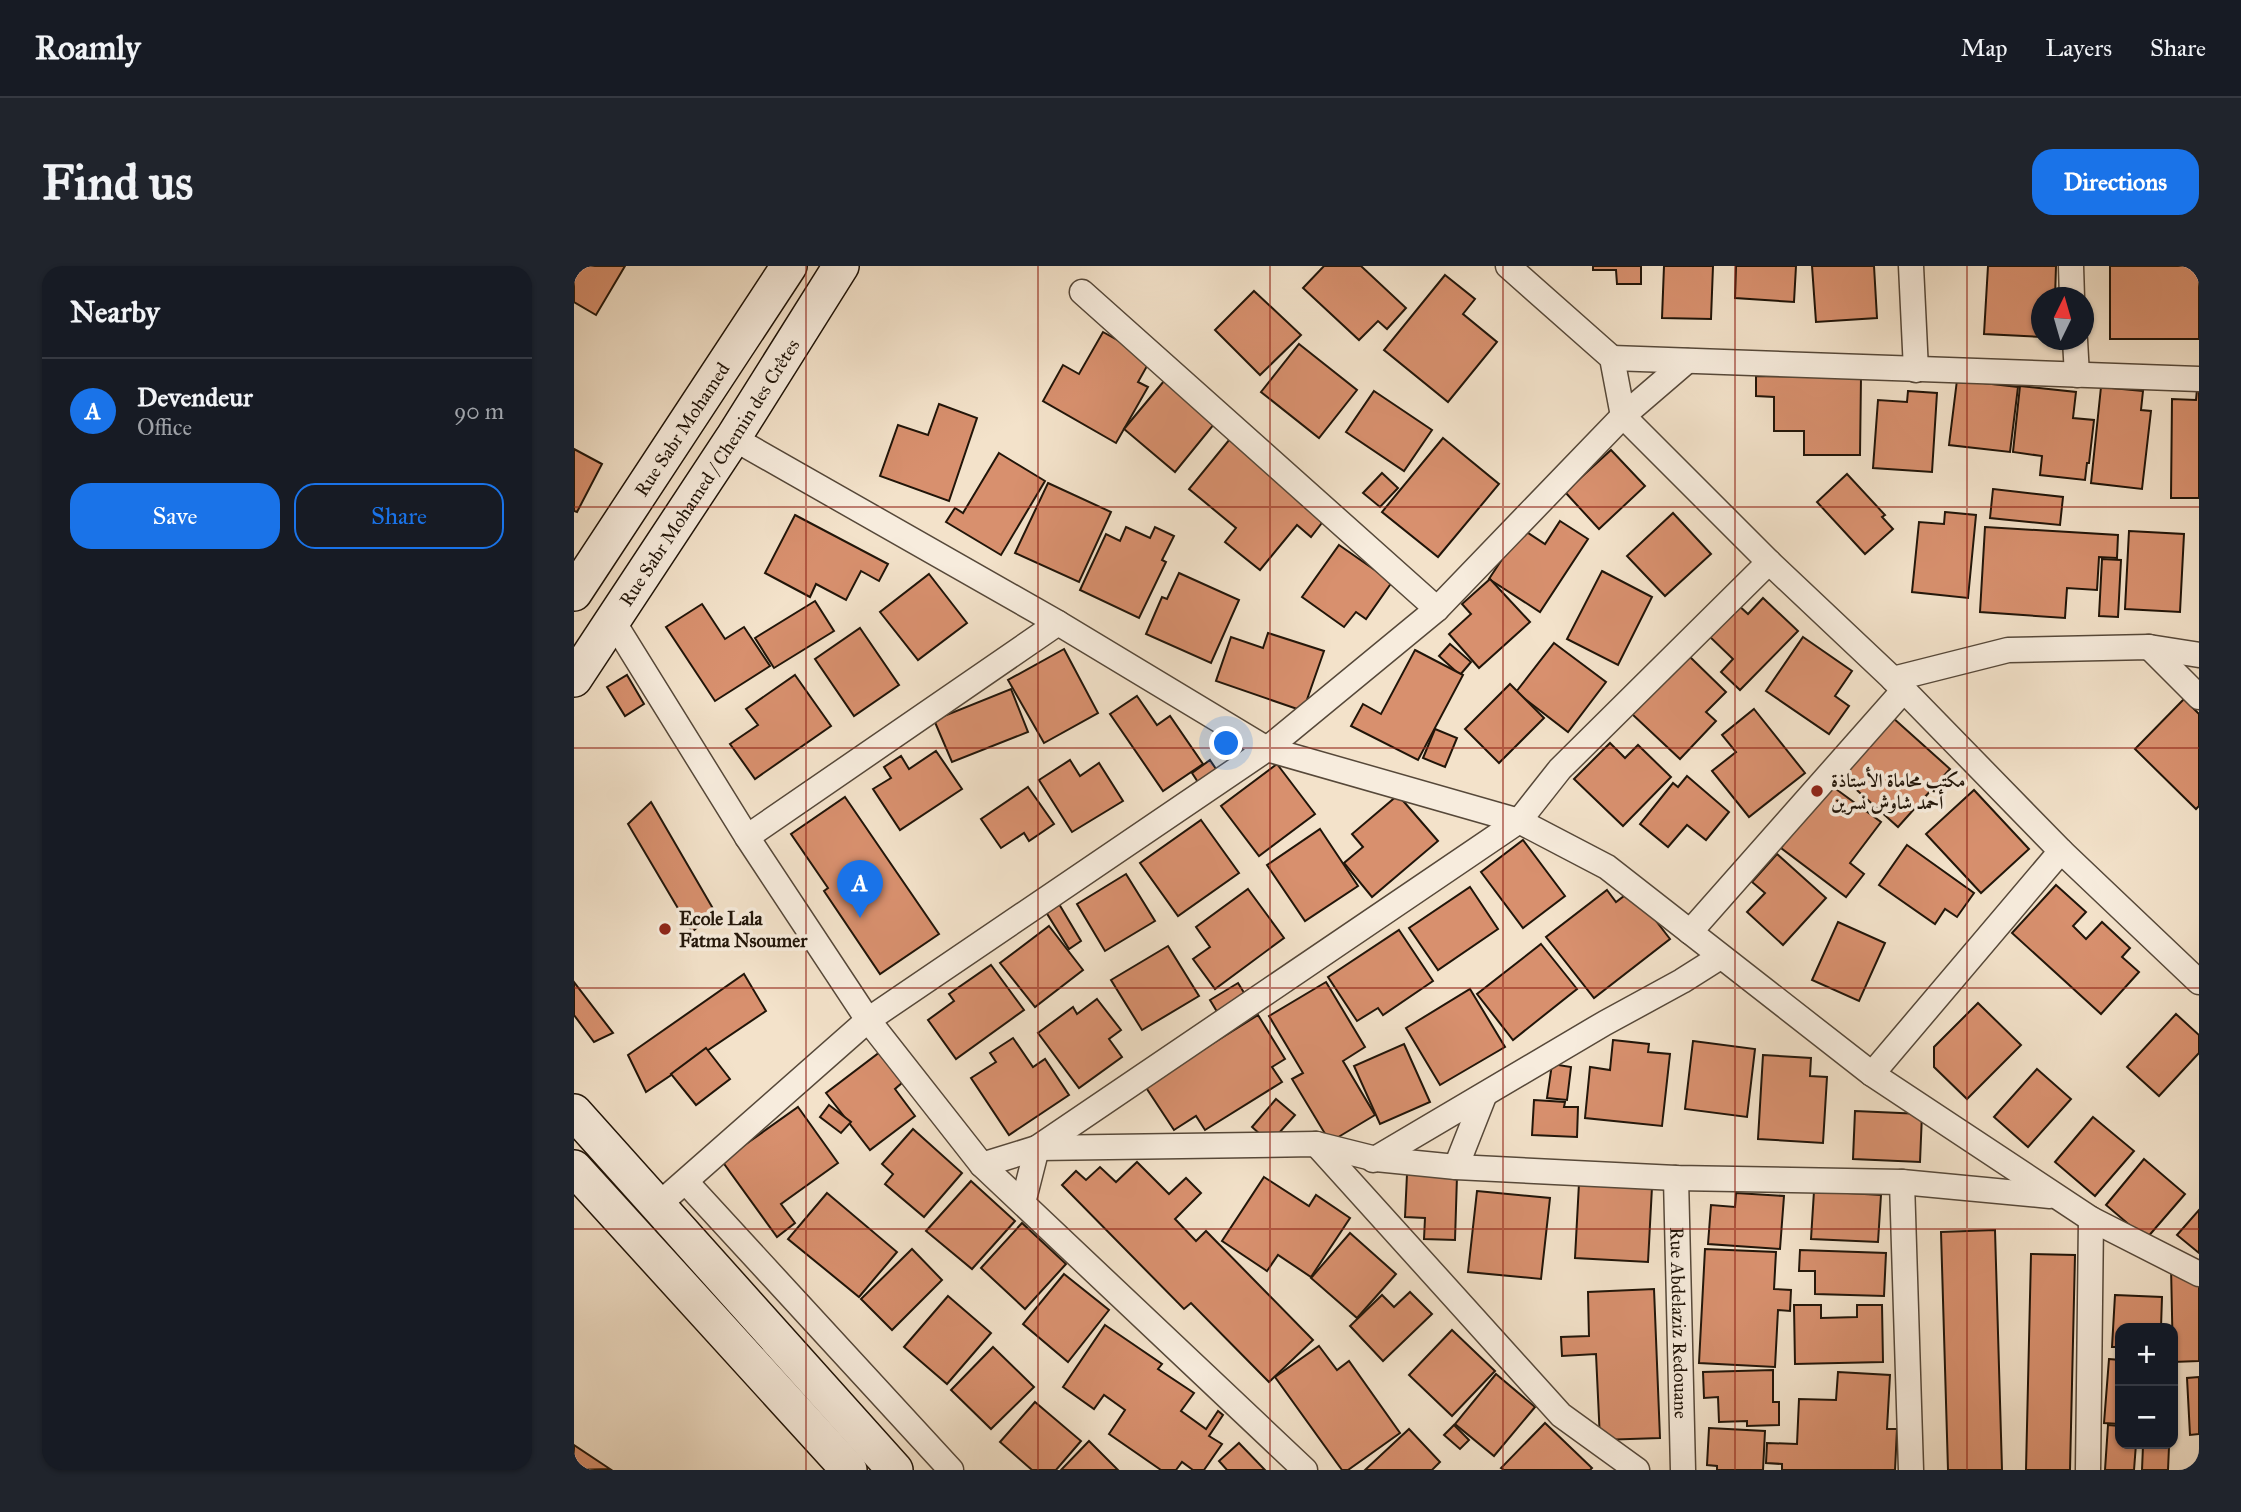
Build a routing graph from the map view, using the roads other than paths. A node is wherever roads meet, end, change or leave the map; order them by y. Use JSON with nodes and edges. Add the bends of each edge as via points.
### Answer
{"nodes":[{"id":1,"x":789,"y":266,"type":"edge"},
{"id":2,"x":841,"y":266,"type":"edge"},
{"id":3,"x":1508,"y":266,"type":"edge"},
{"id":4,"x":1910,"y":266,"type":"edge"},
{"id":5,"x":2071,"y":266,"type":"edge"},
{"id":6,"x":2072,"y":287,"type":"edge"},
{"id":7,"x":1082,"y":292,"type":"dead end"},
{"id":8,"x":2076,"y":350,"type":"edge"},
{"id":9,"x":1612,"y":358,"type":"junction"},
{"id":10,"x":1687,"y":362,"type":"junction"},
{"id":11,"x":1916,"y":370,"type":"junction"},
{"id":12,"x":2077,"y":375,"type":"junction"},
{"id":13,"x":2199,"y":379,"type":"edge"},
{"id":14,"x":1623,"y":416,"type":"junction"},
{"id":15,"x":733,"y":438,"type":"junction"},
{"id":16,"x":1769,"y":562,"type":"junction"},
{"id":17,"x":574,"y":593,"type":"edge"},
{"id":18,"x":1437,"y":608,"type":"junction"},
{"id":19,"x":613,"y":621,"type":"junction"},
{"id":20,"x":1058,"y":623,"type":"junction"},
{"id":21,"x":2149,"y":647,"type":"junction"},
{"id":22,"x":2199,"y":655,"type":"edge"},
{"id":23,"x":574,"y":679,"type":"edge"},
{"id":24,"x":1898,"y":685,"type":"junction"},
{"id":25,"x":2199,"y":697,"type":"edge"},
{"id":26,"x":1268,"y":749,"type":"junction"},
{"id":27,"x":1519,"y":821,"type":"junction"},
{"id":28,"x":747,"y":837,"type":"junction"},
{"id":29,"x":2061,"y":851,"type":"junction"},
{"id":30,"x":1690,"y":932,"type":"junction"},
{"id":31,"x":1720,"y":957,"type":"junction"},
{"id":32,"x":2199,"y":982,"type":"edge"},
{"id":33,"x":868,"y":1020,"type":"junction"},
{"id":34,"x":1872,"y":1074,"type":"junction"},
{"id":35,"x":1484,"y":1096,"type":"junction"},
{"id":36,"x":574,"y":1112,"type":"edge"},
{"id":37,"x":1316,"y":1144,"type":"junction"},
{"id":38,"x":1037,"y":1148,"type":"junction"},
{"id":39,"x":1376,"y":1159,"type":"junction"},
{"id":40,"x":982,"y":1165,"type":"junction"},
{"id":41,"x":1456,"y":1167,"type":"junction"},
{"id":42,"x":574,"y":1168,"type":"edge"},
{"id":43,"x":1336,"y":1168,"type":"junction"},
{"id":44,"x":1676,"y":1178,"type":"junction"},
{"id":45,"x":687,"y":1182,"type":"junction"},
{"id":46,"x":1902,"y":1182,"type":"junction"},
{"id":47,"x":2054,"y":1196,"type":"junction"},
{"id":48,"x":1023,"y":1203,"type":"junction"},
{"id":49,"x":657,"y":1206,"type":"junction"},
{"id":50,"x":2091,"y":1219,"type":"junction"},
{"id":51,"x":2199,"y":1274,"type":"edge"},
{"id":52,"x":849,"y":1470,"type":"edge"},
{"id":53,"x":895,"y":1470,"type":"edge"},
{"id":54,"x":951,"y":1470,"type":"edge"},
{"id":55,"x":1305,"y":1470,"type":"edge"},
{"id":56,"x":1637,"y":1470,"type":"edge"},
{"id":57,"x":1683,"y":1470,"type":"edge"},
{"id":58,"x":1911,"y":1470,"type":"edge"},
{"id":59,"x":2088,"y":1470,"type":"edge"}],
"edges":[{"from":1,"to":17,"type":"main road","name":"Rue Sabr Mohamed"},
{"from":2,"to":15,"type":"main road","name":"Rue Sabr Mohamed / Chemin des Crêtes"},
{"from":3,"to":9,"type":"street"},
{"from":4,"to":11,"type":"street"},
{"from":5,"to":6,"type":"street"},
{"from":7,"to":18,"type":"street"},
{"from":8,"to":12,"type":"street"},
{"from":9,"to":10,"type":"street"},
{"from":9,"to":14,"type":"street"},
{"from":10,"to":11,"type":"street"},
{"from":10,"to":14,"type":"street"},
{"from":11,"to":12,"type":"street"},
{"from":12,"to":13,"type":"street"},
{"from":14,"to":16,"type":"street"},
{"from":14,"to":18,"type":"street"},
{"from":15,"to":19,"type":"main road","name":"Rue Sabr Mohamed / Chemin des Crêtes"},
{"from":15,"to":20,"type":"street"},
{"from":16,"to":24,"type":"street"},
{"from":16,"to":27,"type":"street","via":[[1560,769]]},
{"from":18,"to":26,"type":"street"},
{"from":19,"to":23,"type":"main road","name":"Rue Sabr Mohamed / Chemin des Crêtes"},
{"from":19,"to":28,"type":"street"},
{"from":20,"to":26,"type":"street"},
{"from":20,"to":28,"type":"street"},
{"from":21,"to":22,"type":"street"},
{"from":21,"to":24,"type":"street","via":[[2008,650]]},
{"from":21,"to":25,"type":"street"},
{"from":24,"to":29,"type":"street"},
{"from":24,"to":30,"type":"street"},
{"from":26,"to":27,"type":"street"},
{"from":26,"to":33,"type":"street"},
{"from":27,"to":30,"type":"street","via":[[1607,867]]},
{"from":27,"to":38,"type":"street"},
{"from":28,"to":33,"type":"street"},
{"from":29,"to":32,"type":"street"},
{"from":29,"to":34,"type":"street"},
{"from":30,"to":31,"type":"street"},
{"from":31,"to":34,"type":"street"},
{"from":31,"to":35,"type":"street"},
{"from":33,"to":40,"type":"street"},
{"from":33,"to":45,"type":"street"},
{"from":34,"to":47,"type":"street"},
{"from":35,"to":39,"type":"street"},
{"from":35,"to":41,"type":"street"},
{"from":36,"to":49,"type":"main road"},
{"from":37,"to":38,"type":"street"},
{"from":37,"to":39,"type":"street"},
{"from":37,"to":43,"type":"street"},
{"from":38,"to":40,"type":"street"},
{"from":38,"to":48,"type":"street"},
{"from":39,"to":41,"type":"street"},
{"from":39,"to":43,"type":"street"},
{"from":40,"to":48,"type":"street"},
{"from":41,"to":44,"type":"street"},
{"from":42,"to":52,"type":"main road"},
{"from":43,"to":56,"type":"street","via":[[1561,1415]]},
{"from":44,"to":46,"type":"street"},
{"from":44,"to":57,"type":"street","name":"Rue Abdelaziz Redouane"},
{"from":45,"to":49,"type":"street"},
{"from":45,"to":54,"type":"street"},
{"from":46,"to":47,"type":"street"},
{"from":46,"to":58,"type":"street"},
{"from":47,"to":50,"type":"street"},
{"from":48,"to":55,"type":"street"},
{"from":49,"to":53,"type":"main road"},
{"from":50,"to":51,"type":"street"},
{"from":50,"to":59,"type":"street"}]}
